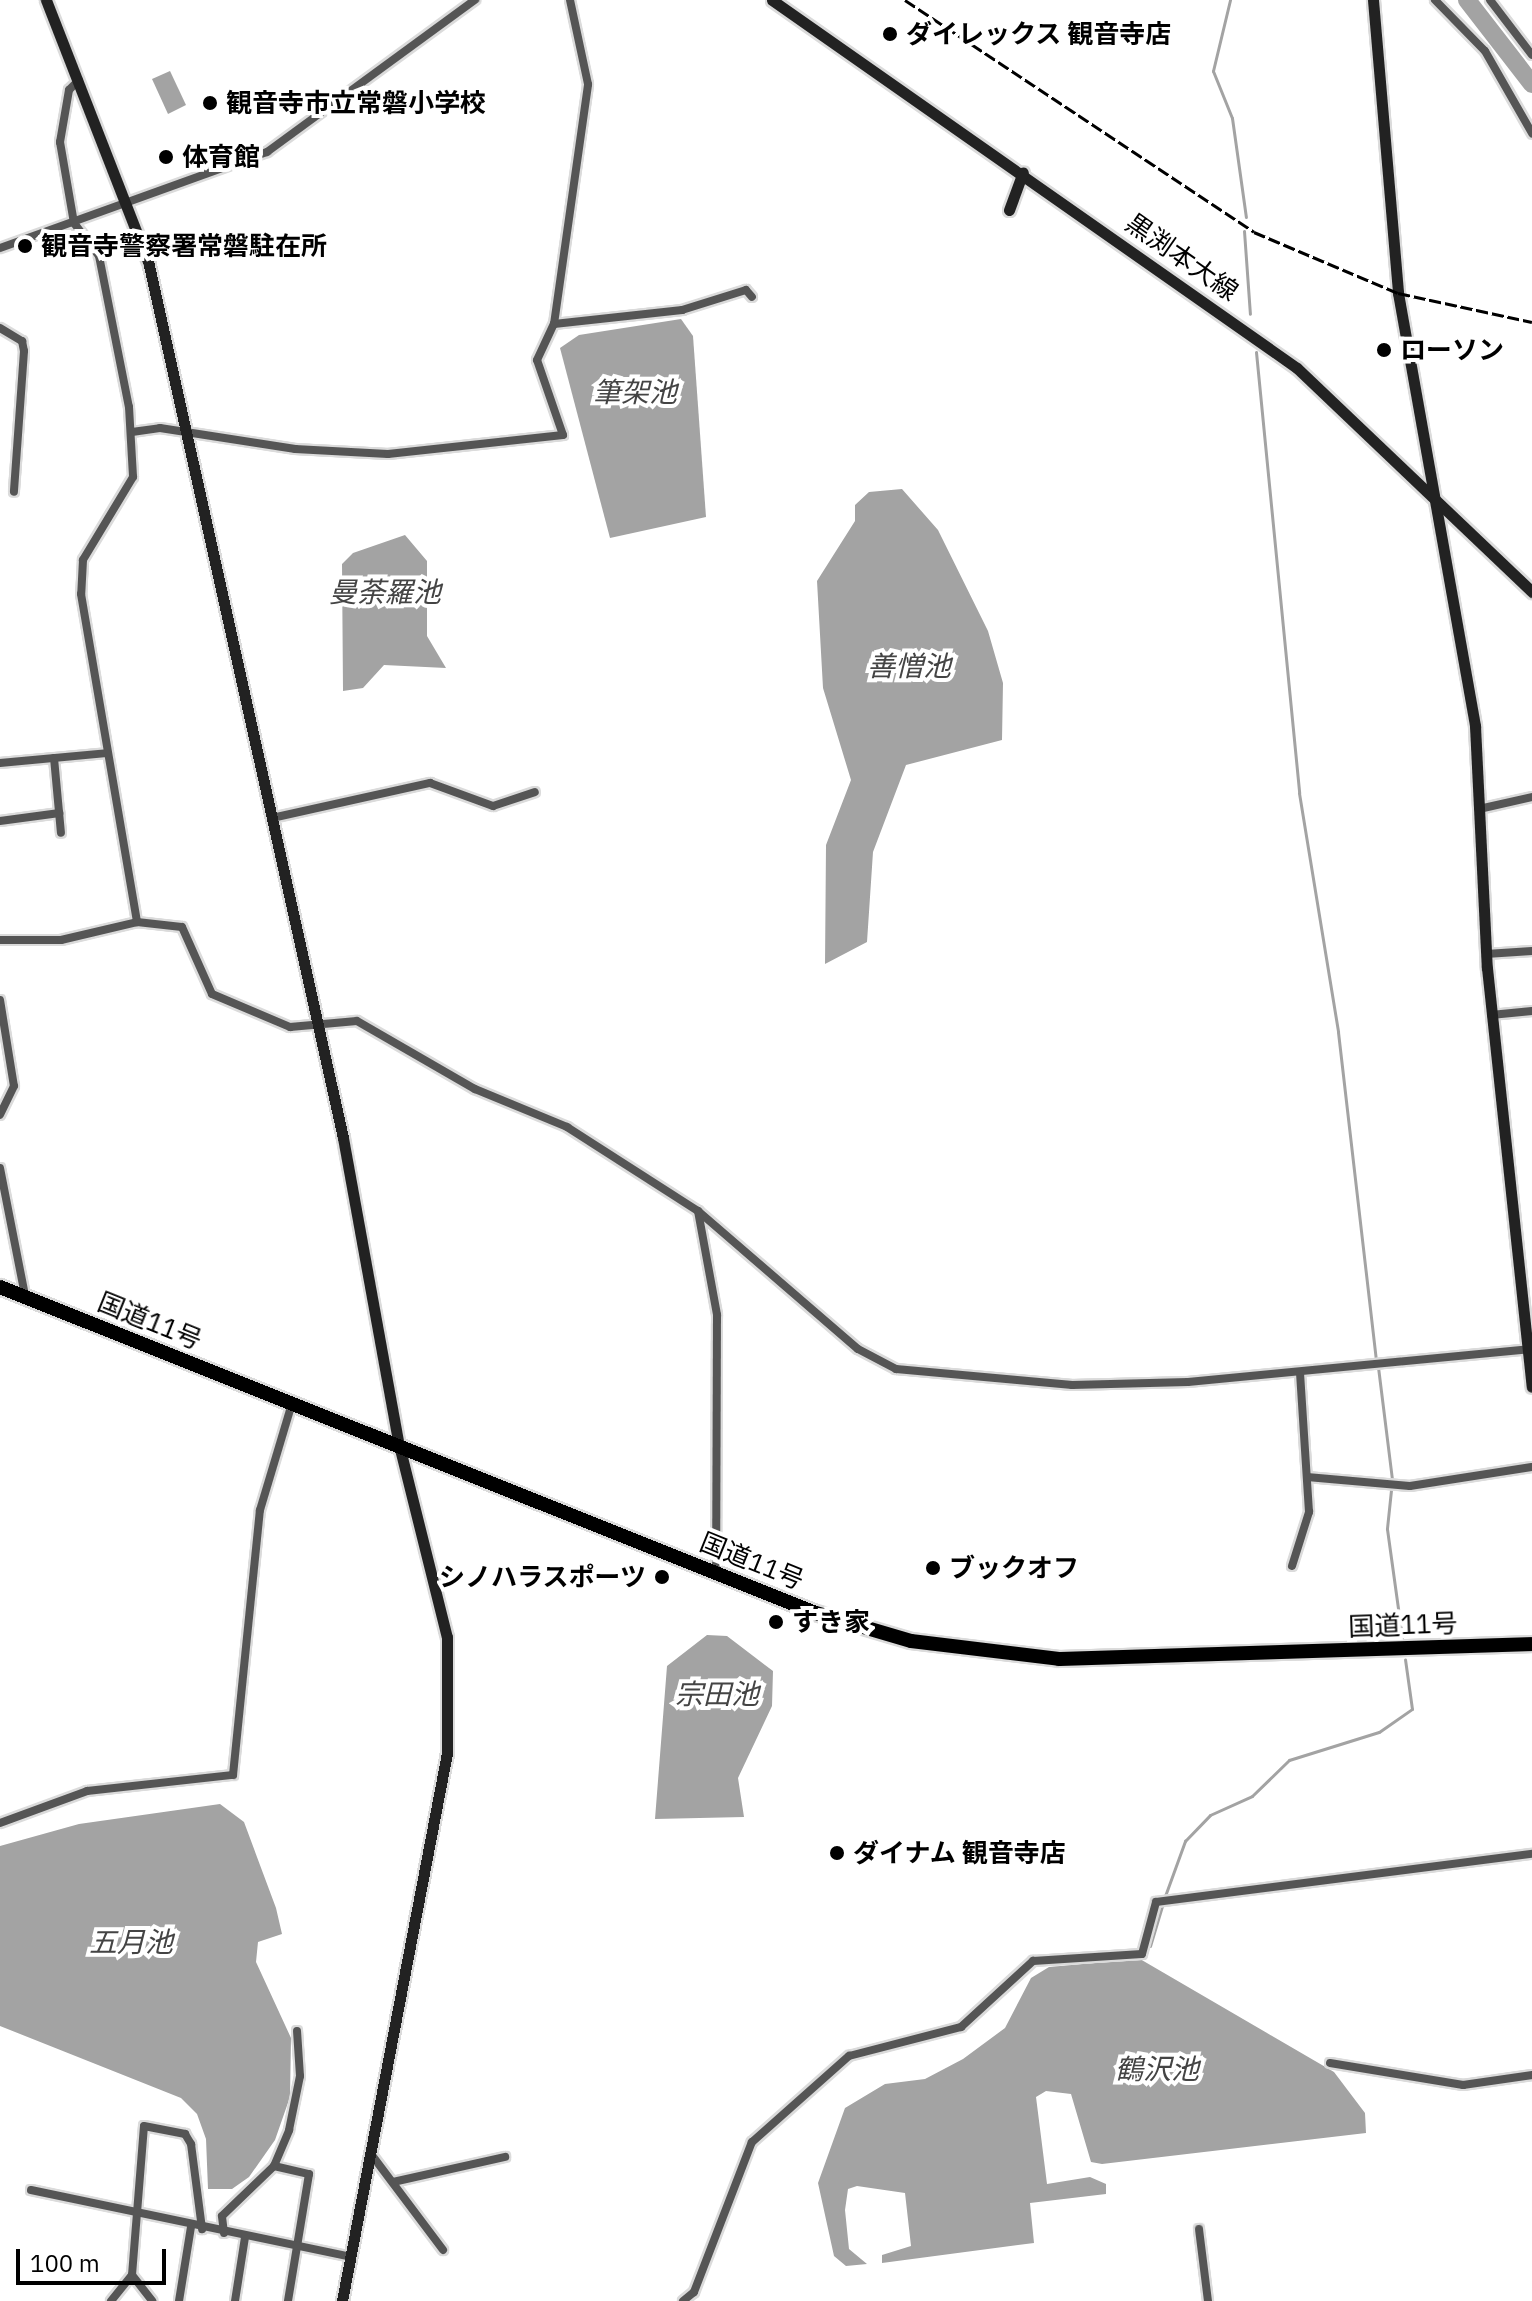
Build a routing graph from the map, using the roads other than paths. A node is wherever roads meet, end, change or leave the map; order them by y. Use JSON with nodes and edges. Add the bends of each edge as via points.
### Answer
{"nodes":[{"id":1,"x":475,"y":0,"type":"edge"},
{"id":2,"x":570,"y":0,"type":"edge"},
{"id":3,"x":772,"y":0,"type":"edge"},
{"id":4,"x":1373,"y":0,"type":"edge"},
{"id":5,"x":1435,"y":0,"type":"edge"},
{"id":6,"x":1490,"y":0,"type":"edge"},
{"id":7,"x":49,"y":2,"type":"edge"},
{"id":8,"x":1532,"y":55,"type":"edge"},
{"id":9,"x":79,"y":79,"type":"junction"},
{"id":10,"x":1532,"y":133,"type":"edge"},
{"id":11,"x":1023,"y":172,"type":"junction"},
{"id":12,"x":130,"y":204,"type":"junction"},
{"id":13,"x":1009,"y":210,"type":"dead end"},
{"id":14,"x":74,"y":223,"type":"junction"},
{"id":15,"x":0,"y":248,"type":"edge"},
{"id":16,"x":752,"y":297,"type":"dead end"},
{"id":17,"x":554,"y":324,"type":"junction"},
{"id":18,"x":0,"y":328,"type":"edge"},
{"id":19,"x":132,"y":432,"type":"junction"},
{"id":20,"x":188,"y":435,"type":"junction"},
{"id":21,"x":14,"y":492,"type":"dead end"},
{"id":22,"x":1432,"y":492,"type":"junction"},
{"id":23,"x":1532,"y":592,"type":"edge"},
{"id":24,"x":107,"y":753,"type":"junction"},
{"id":25,"x":54,"y":758,"type":"junction"},
{"id":26,"x":0,"y":763,"type":"edge"},
{"id":27,"x":535,"y":792,"type":"dead end"},
{"id":28,"x":1532,"y":797,"type":"edge"},
{"id":29,"x":1479,"y":809,"type":"junction"},
{"id":30,"x":59,"y":813,"type":"junction"},
{"id":31,"x":272,"y":818,"type":"junction"},
{"id":32,"x":0,"y":821,"type":"edge"},
{"id":33,"x":61,"y":833,"type":"dead end"},
{"id":34,"x":137,"y":922,"type":"junction"},
{"id":35,"x":0,"y":940,"type":"edge"},
{"id":36,"x":1532,"y":951,"type":"edge"},
{"id":37,"x":1486,"y":954,"type":"junction"},
{"id":38,"x":0,"y":1000,"type":"edge"},
{"id":39,"x":1532,"y":1011,"type":"edge"},
{"id":40,"x":1491,"y":1015,"type":"junction"},
{"id":41,"x":318,"y":1023,"type":"junction"},
{"id":42,"x":0,"y":1115,"type":"edge"},
{"id":43,"x":0,"y":1168,"type":"edge"},
{"id":44,"x":698,"y":1211,"type":"junction"},
{"id":45,"x":0,"y":1287,"type":"edge"},
{"id":46,"x":25,"y":1297,"type":"junction"},
{"id":47,"x":1528,"y":1349,"type":"edge"},
{"id":48,"x":1300,"y":1372,"type":"junction"},
{"id":49,"x":1532,"y":1387,"type":"edge"},
{"id":50,"x":292,"y":1403,"type":"junction"},
{"id":51,"x":399,"y":1445,"type":"junction"},
{"id":52,"x":1532,"y":1467,"type":"edge"},
{"id":53,"x":1307,"y":1477,"type":"junction"},
{"id":54,"x":1292,"y":1566,"type":"dead end"},
{"id":55,"x":716,"y":1572,"type":"junction"},
{"id":56,"x":1532,"y":1644,"type":"edge"},
{"id":57,"x":0,"y":1823,"type":"edge"},
{"id":58,"x":1532,"y":1854,"type":"edge"},
{"id":59,"x":297,"y":2031,"type":"dead end"},
{"id":60,"x":1330,"y":2063,"type":"dead end"},
{"id":61,"x":1532,"y":2075,"type":"edge"},
{"id":62,"x":371,"y":2154,"type":"junction"},
{"id":63,"x":505,"y":2157,"type":"dead end"},
{"id":64,"x":274,"y":2166,"type":"junction"},
{"id":65,"x":393,"y":2182,"type":"junction"},
{"id":66,"x":31,"y":2190,"type":"dead end"},
{"id":67,"x":136,"y":2216,"type":"junction"},
{"id":68,"x":191,"y":2227,"type":"junction"},
{"id":69,"x":202,"y":2229,"type":"junction"},
{"id":70,"x":1199,"y":2229,"type":"dead end"},
{"id":71,"x":224,"y":2233,"type":"junction"},
{"id":72,"x":245,"y":2237,"type":"junction"},
{"id":73,"x":298,"y":2247,"type":"junction"},
{"id":74,"x":443,"y":2250,"type":"dead end"},
{"id":75,"x":351,"y":2257,"type":"junction"},
{"id":76,"x":132,"y":2275,"type":"junction"},
{"id":77,"x":111,"y":2301,"type":"edge"},
{"id":78,"x":152,"y":2301,"type":"edge"},
{"id":79,"x":179,"y":2301,"type":"edge"},
{"id":80,"x":235,"y":2301,"type":"edge"},
{"id":81,"x":288,"y":2301,"type":"edge"},
{"id":82,"x":342,"y":2301,"type":"edge"},
{"id":83,"x":683,"y":2301,"type":"edge"},
{"id":84,"x":1208,"y":2301,"type":"edge"}],
"edges":[{"from":1,"to":12,"type":"street","via":[[267,152]]},
{"from":2,"to":17,"type":"street","via":[[588,84]]},
{"from":3,"to":11,"type":"street","name":"黒渕本大線"},
{"from":4,"to":22,"type":"street","via":[[1398,293]]},
{"from":5,"to":10,"type":"street","via":[[1485,51]]},
{"from":6,"to":8,"type":"street"},
{"from":7,"to":9,"type":"street"},
{"from":9,"to":12,"type":"street"},
{"from":9,"to":14,"type":"street","via":[[69,90],[60,142]]},
{"from":11,"to":13,"type":"street"},
{"from":11,"to":22,"type":"street","name":"黒渕本大線","via":[[1297,368]]},
{"from":12,"to":14,"type":"street"},
{"from":12,"to":20,"type":"street"},
{"from":14,"to":15,"type":"street"},
{"from":14,"to":19,"type":"street","via":[[99,256]]},
{"from":16,"to":17,"type":"street","via":[[746,290],[682,310]]},
{"from":17,"to":20,"type":"street","via":[[537,360],[563,435],[388,454]]},
{"from":18,"to":21,"type":"street","via":[[22,341],[24,351]]},
{"from":19,"to":20,"type":"street","via":[[160,428]]},
{"from":19,"to":24,"type":"street","via":[[130,484],[82,566]]},
{"from":20,"to":31,"type":"street"},
{"from":22,"to":23,"type":"street","name":"黒渕本大線"},
{"from":22,"to":29,"type":"street","via":[[1466,652]]},
{"from":24,"to":25,"type":"street"},
{"from":24,"to":34,"type":"street"},
{"from":25,"to":26,"type":"street"},
{"from":25,"to":30,"type":"street"},
{"from":27,"to":31,"type":"street","via":[[493,806],[430,783]]},
{"from":28,"to":29,"type":"street"},
{"from":29,"to":37,"type":"street"},
{"from":30,"to":32,"type":"street"},
{"from":30,"to":33,"type":"street"},
{"from":31,"to":41,"type":"street"},
{"from":34,"to":35,"type":"street","via":[[61,940]]},
{"from":34,"to":41,"type":"street","via":[[182,927],[212,994],[290,1027]]},
{"from":36,"to":37,"type":"street"},
{"from":37,"to":40,"type":"street"},
{"from":38,"to":42,"type":"street","via":[[14,1086]]},
{"from":39,"to":40,"type":"street"},
{"from":40,"to":47,"type":"street"},
{"from":41,"to":44,"type":"street","via":[[357,1021],[475,1089],[580,1134]]},
{"from":41,"to":51,"type":"street"},
{"from":43,"to":46,"type":"street"},
{"from":44,"to":48,"type":"street","via":[[858,1349],[911,1373],[1072,1385]]},
{"from":44,"to":55,"type":"street","via":[[717,1315]]},
{"from":45,"to":46,"type":"highway","name":"国道11号"},
{"from":46,"to":50,"type":"highway","name":"国道11号"},
{"from":47,"to":48,"type":"street"},
{"from":47,"to":49,"type":"street"},
{"from":48,"to":53,"type":"street"},
{"from":50,"to":51,"type":"highway","name":"国道11号"},
{"from":50,"to":57,"type":"street","via":[[260,1510],[233,1775],[87,1791]]},
{"from":51,"to":55,"type":"highway","name":"国道11号"},
{"from":51,"to":62,"type":"street","via":[[438,1587],[450,1722]]},
{"from":52,"to":53,"type":"street","via":[[1410,1486]]},
{"from":53,"to":54,"type":"street","via":[[1308,1529]]},
{"from":55,"to":56,"type":"highway","name":"国道11号","via":[[854,1626],[1009,1656]]},
{"from":58,"to":83,"type":"street","via":[[1156,1902],[1142,1954],[1033,1961],[961,2027],[849,2056],[752,2142],[694,2292]]},
{"from":59,"to":64,"type":"street","via":[[297,2095]]},
{"from":60,"to":61,"type":"street","via":[[1463,2085]]},
{"from":62,"to":65,"type":"street"},
{"from":62,"to":75,"type":"street"},
{"from":63,"to":65,"type":"street"},
{"from":64,"to":71,"type":"street","via":[[222,2216]]},
{"from":64,"to":73,"type":"street","via":[[309,2174]]},
{"from":65,"to":74,"type":"street"},
{"from":66,"to":67,"type":"street"},
{"from":67,"to":68,"type":"street"},
{"from":67,"to":69,"type":"street","via":[[144,2126],[185,2134]]},
{"from":67,"to":76,"type":"street"},
{"from":68,"to":69,"type":"street"},
{"from":68,"to":79,"type":"street"},
{"from":69,"to":71,"type":"street"},
{"from":70,"to":84,"type":"street"},
{"from":71,"to":72,"type":"street"},
{"from":72,"to":73,"type":"street"},
{"from":72,"to":80,"type":"street"},
{"from":73,"to":75,"type":"street"},
{"from":73,"to":81,"type":"street"},
{"from":75,"to":82,"type":"street"},
{"from":76,"to":77,"type":"street"},
{"from":76,"to":78,"type":"street"}]}
